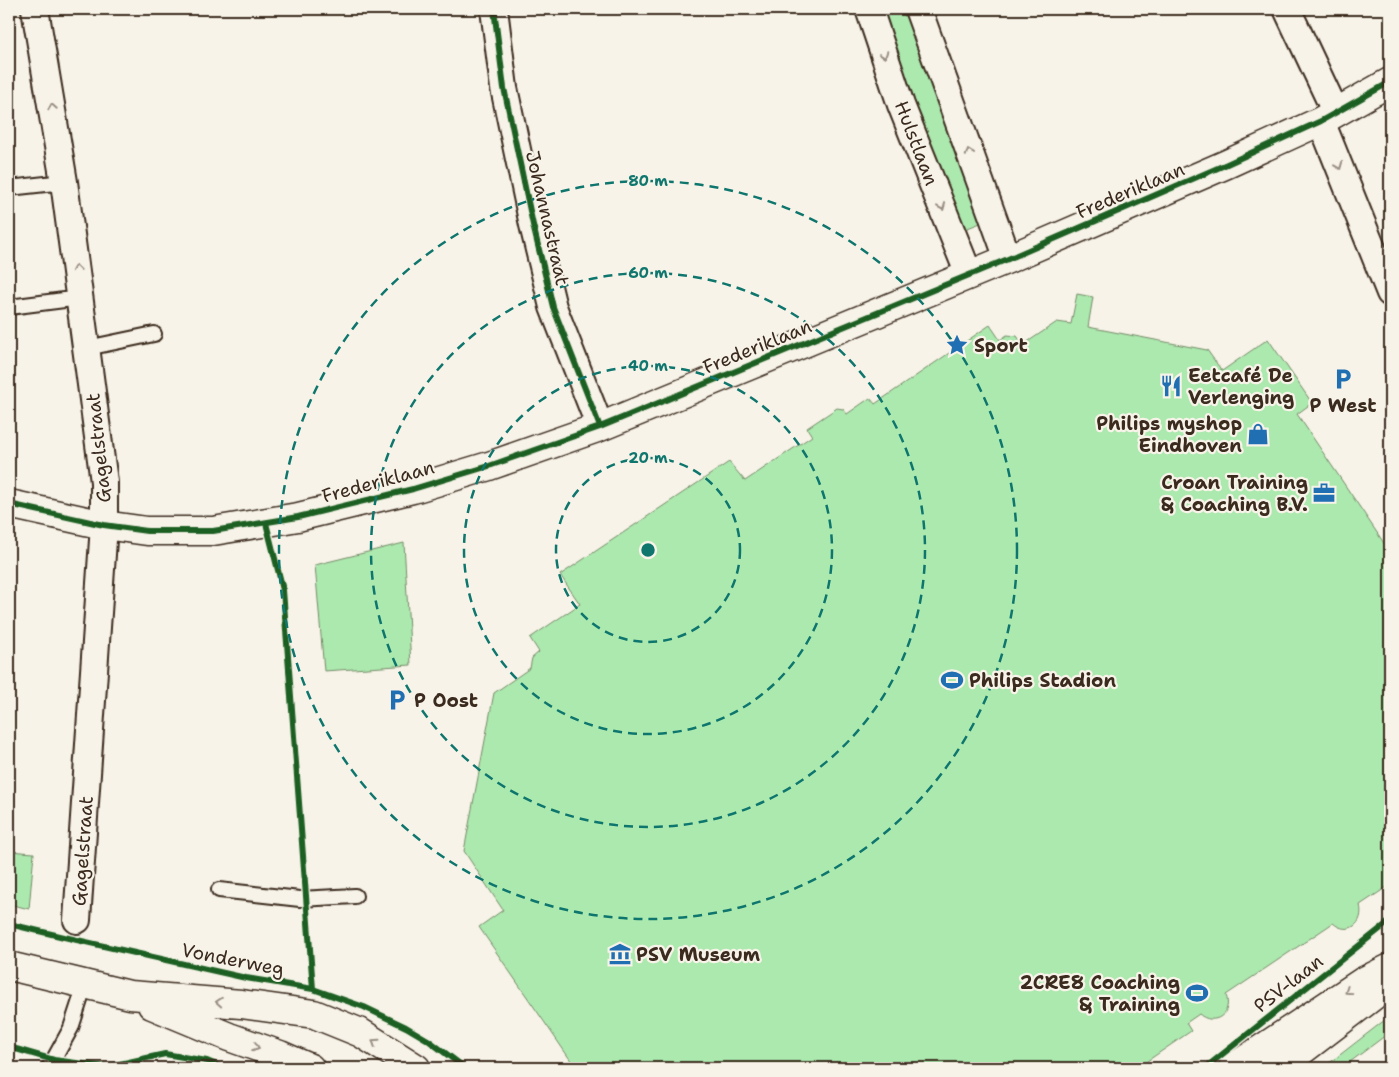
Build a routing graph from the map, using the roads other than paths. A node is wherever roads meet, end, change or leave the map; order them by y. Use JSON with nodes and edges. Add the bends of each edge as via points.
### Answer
{"nodes":[{"id":1,"x":35,"y":9,"type":"edge"},
{"id":2,"x":494,"y":9,"type":"edge"},
{"id":3,"x":869,"y":9,"type":"edge"},
{"id":4,"x":918,"y":9,"type":"edge"},
{"id":5,"x":1287,"y":9,"type":"edge"},
{"id":6,"x":1390,"y":82,"type":"edge"},
{"id":7,"x":1329,"y":117,"type":"junction"},
{"id":8,"x":64,"y":182,"type":"junction"},
{"id":9,"x":9,"y":188,"type":"edge"},
{"id":10,"x":1008,"y":259,"type":"junction"},
{"id":11,"x":969,"y":275,"type":"junction"},
{"id":12,"x":1390,"y":293,"type":"edge"},
{"id":13,"x":80,"y":298,"type":"junction"},
{"id":14,"x":9,"y":307,"type":"edge"},
{"id":15,"x":154,"y":334,"type":"dead end"},
{"id":16,"x":87,"y":348,"type":"junction"},
{"id":17,"x":600,"y":427,"type":"junction"},
{"id":18,"x":9,"y":504,"type":"edge"},
{"id":19,"x":104,"y":525,"type":"junction"},
{"id":20,"x":219,"y":890,"type":"dead end"},
{"id":21,"x":355,"y":896,"type":"dead end"},
{"id":22,"x":77,"y":920,"type":"dead end"},
{"id":23,"x":9,"y":966,"type":"edge"},
{"id":24,"x":1390,"y":968,"type":"edge"},
{"id":25,"x":1390,"y":982,"type":"edge"},
{"id":26,"x":85,"y":985,"type":"junction"},
{"id":27,"x":130,"y":995,"type":"junction"},
{"id":28,"x":49,"y":1068,"type":"edge"},
{"id":29,"x":310,"y":1068,"type":"edge"},
{"id":30,"x":416,"y":1068,"type":"edge"},
{"id":31,"x":1234,"y":1068,"type":"edge"},
{"id":32,"x":1279,"y":1068,"type":"edge"}],
"edges":[{"from":8,"to":1,"type":"street","name":"Gagelstraat","one_way":true},
{"from":2,"to":17,"type":"street","name":"Johannastraat","via":[[504,88],[532,225],[553,307]]},
{"from":3,"to":11,"type":"street","name":"Hulstlaan","one_way":true,"via":[[901,104]]},
{"from":10,"to":4,"type":"street","one_way":true},
{"from":5,"to":7,"type":"street"},
{"from":6,"to":7,"type":"street","name":"Frederiklaan"},
{"from":7,"to":10,"type":"street","name":"Frederiklaan","via":[[1202,176]]},
{"from":7,"to":12,"type":"street","one_way":true},
{"from":8,"to":9,"type":"lane"},
{"from":13,"to":8,"type":"street","name":"Gagelstraat","one_way":true},
{"from":10,"to":11,"type":"street","name":"Frederiklaan"},
{"from":11,"to":17,"type":"street","name":"Frederiklaan"},
{"from":13,"to":14,"type":"lane"},
{"from":13,"to":16,"type":"street","name":"Gagelstraat"},
{"from":15,"to":16,"type":"lane"},
{"from":16,"to":19,"type":"street","name":"Gagelstraat","via":[[104,482]]},
{"from":17,"to":19,"type":"street","name":"Frederiklaan","via":[[413,489],[298,517],[214,531],[147,531]]},
{"from":18,"to":19,"type":"street","name":"Frederiklaan"},
{"from":19,"to":22,"type":"street","name":"Gagelstraat"},
{"from":20,"to":21,"type":"lane","via":[[300,899]]},
{"from":23,"to":26,"type":"street"},
{"from":24,"to":31,"type":"street","name":"PSV-laan","one_way":true,"via":[[1364,981]]},
{"from":25,"to":32,"type":"street"},
{"from":26,"to":27,"type":"street"},
{"from":26,"to":28,"type":"lane","via":[[72,1028]]},
{"from":27,"to":29,"type":"street","one_way":true},
{"from":30,"to":27,"type":"street","one_way":true,"via":[[361,1033],[314,1014]]}]}
